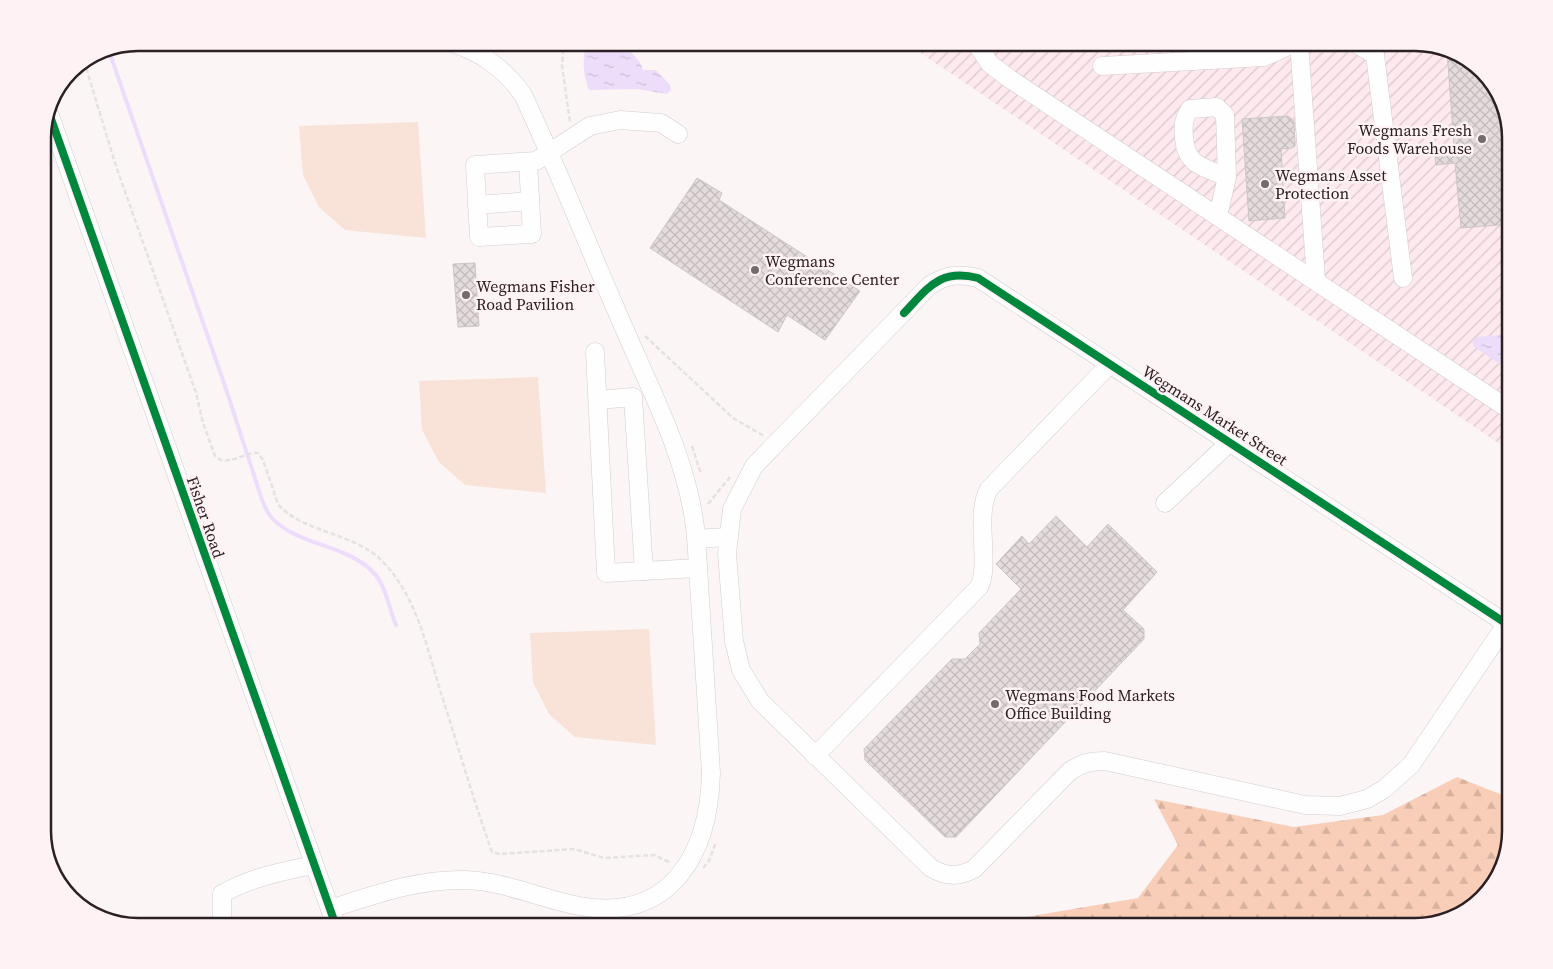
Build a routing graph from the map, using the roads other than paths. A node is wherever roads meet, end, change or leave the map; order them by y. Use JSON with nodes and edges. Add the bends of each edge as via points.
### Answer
{"nodes":[{"id":1,"x":471,"y":51,"type":"edge"},
{"id":2,"x":981,"y":51,"type":"edge"},
{"id":3,"x":1278,"y":51,"type":"edge"},
{"id":4,"x":1299,"y":51,"type":"edge"},
{"id":5,"x":1375,"y":51,"type":"edge"},
{"id":6,"x":1102,"y":66,"type":"dead end"},
{"id":7,"x":53,"y":123,"type":"edge"},
{"id":8,"x":678,"y":134,"type":"dead end"},
{"id":9,"x":549,"y":153,"type":"junction"},
{"id":10,"x":528,"y":162,"type":"junction"},
{"id":11,"x":1227,"y":177,"type":"dead end"},
{"id":12,"x":530,"y":201,"type":"junction"},
{"id":13,"x":477,"y":205,"type":"junction"},
{"id":14,"x":1218,"y":216,"type":"junction"},
{"id":15,"x":1403,"y":278,"type":"dead end"},
{"id":16,"x":1316,"y":280,"type":"junction"},
{"id":17,"x":595,"y":352,"type":"dead end"},
{"id":18,"x":1110,"y":364,"type":"junction"},
{"id":19,"x":652,"y":388,"type":"junction"},
{"id":20,"x":633,"y":397,"type":"junction"},
{"id":21,"x":598,"y":400,"type":"junction"},
{"id":22,"x":1502,"y":405,"type":"edge"},
{"id":23,"x":1230,"y":442,"type":"junction"},
{"id":24,"x":1165,"y":503,"type":"dead end"},
{"id":25,"x":727,"y":537,"type":"junction"},
{"id":26,"x":696,"y":539,"type":"junction"},
{"id":27,"x":698,"y":568,"type":"junction"},
{"id":28,"x":644,"y":570,"type":"junction"},
{"id":29,"x":1502,"y":619,"type":"edge"},
{"id":30,"x":1502,"y":634,"type":"edge"},
{"id":31,"x":815,"y":756,"type":"junction"},
{"id":32,"x":314,"y":865,"type":"junction"},
{"id":33,"x":222,"y":918,"type":"edge"},
{"id":34,"x":330,"y":918,"type":"edge"},
{"id":35,"x":337,"y":918,"type":"edge"}],
"edges":[{"from":1,"to":9,"type":"street","via":[[504,71],[513,81]]},
{"from":2,"to":14,"type":"street","via":[[990,64],[1010,80]]},
{"from":3,"to":6,"type":"street","via":[[1264,57]]},
{"from":4,"to":16,"type":"street"},
{"from":5,"to":15,"type":"street"},
{"from":7,"to":32,"type":"street","name":"Fisher Road"},
{"from":8,"to":9,"type":"street","via":[[661,123],[620,120],[598,123],[567,139]]},
{"from":9,"to":10,"type":"street"},
{"from":9,"to":19,"type":"street"},
{"from":10,"to":12,"type":"street"},
{"from":10,"to":13,"type":"street","via":[[475,165]]},
{"from":11,"to":14,"type":"street"},
{"from":12,"to":13,"type":"street"},
{"from":12,"to":13,"type":"street","via":[[532,234],[480,237]]},
{"from":14,"to":16,"type":"street"},
{"from":16,"to":22,"type":"street"},
{"from":17,"to":21,"type":"street"},
{"from":18,"to":23,"type":"street","name":"Wegmans Market Street"},
{"from":18,"to":25,"type":"street","name":"Wegmans Market Street","via":[[978,278],[962,274],[945,276],[930,285],[754,466],[732,510]]},
{"from":18,"to":31,"type":"street","via":[[988,489],[983,504],[979,588]]},
{"from":19,"to":20,"type":"street"},
{"from":19,"to":26,"type":"street","via":[[682,464],[694,510]]},
{"from":20,"to":21,"type":"street"},
{"from":20,"to":28,"type":"street"},
{"from":21,"to":28,"type":"street","via":[[606,572]]},
{"from":23,"to":24,"type":"street"},
{"from":23,"to":29,"type":"street","name":"Wegmans Market Street"},
{"from":25,"to":26,"type":"street"},
{"from":25,"to":31,"type":"street","name":"Wegmans Market Street","via":[[734,641],[741,670],[760,701]]},
{"from":26,"to":27,"type":"street"},
{"from":27,"to":28,"type":"street"},
{"from":27,"to":35,"type":"street","via":[[710,793],[698,848],[686,868],[663,891],[622,907],[581,907],[500,885],[444,880],[408,885]]},
{"from":30,"to":31,"type":"street","name":"Wegmans Market Street","via":[[1411,766],[1368,799],[1353,804],[1323,806],[1280,801],[1105,761],[1093,761],[1070,771],[974,869],[953,876],[931,868]]},
{"from":32,"to":33,"type":"street","via":[[279,872],[234,887],[222,894]]},
{"from":32,"to":34,"type":"street","name":"Fisher Road"}]}
